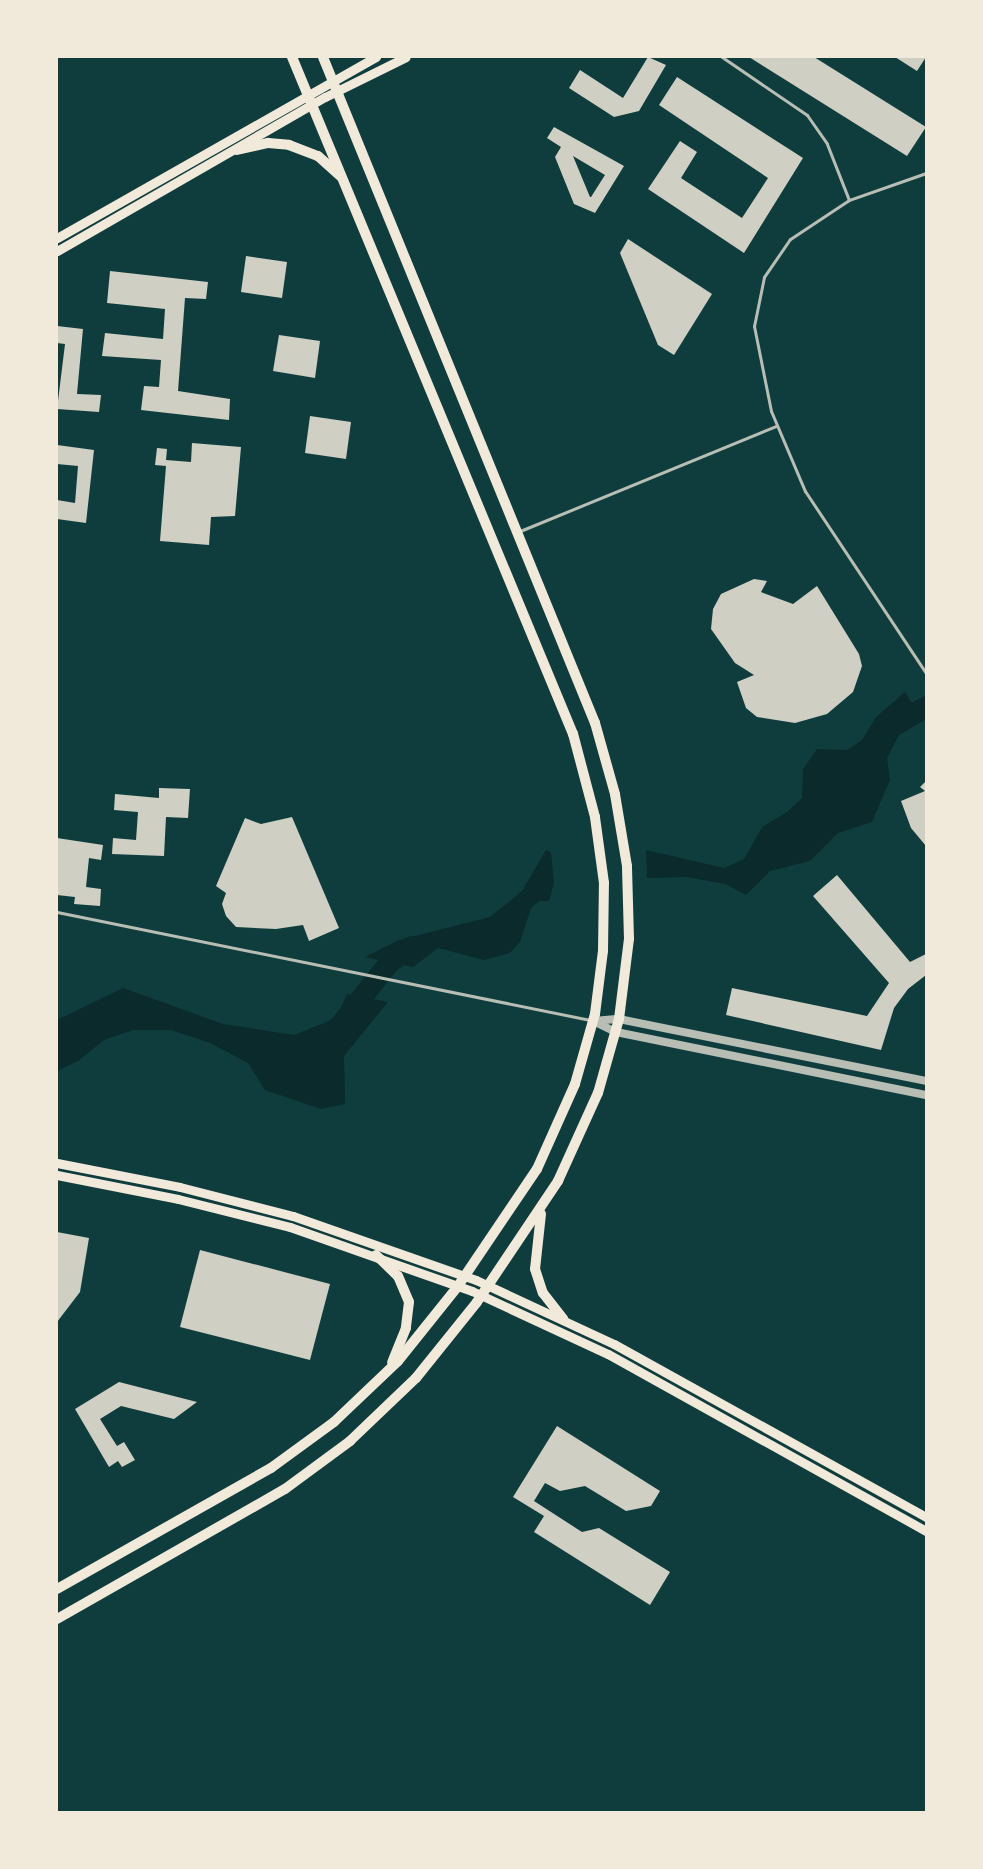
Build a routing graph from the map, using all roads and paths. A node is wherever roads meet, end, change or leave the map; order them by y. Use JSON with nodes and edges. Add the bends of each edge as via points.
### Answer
{"nodes":[{"id":1,"x":292,"y":57,"type":"edge"},
{"id":2,"x":323,"y":57,"type":"edge"},
{"id":3,"x":376,"y":57,"type":"edge"},
{"id":4,"x":406,"y":57,"type":"edge"},
{"id":5,"x":722,"y":57,"type":"edge"},
{"id":6,"x":332,"y":80,"type":"junction"},
{"id":7,"x":337,"y":91,"type":"junction"},
{"id":8,"x":308,"y":94,"type":"junction"},
{"id":9,"x":313,"y":105,"type":"junction"},
{"id":10,"x":237,"y":150,"type":"junction"},
{"id":11,"x":926,"y":173,"type":"edge"},
{"id":12,"x":346,"y":184,"type":"junction"},
{"id":13,"x":849,"y":200,"type":"junction"},
{"id":14,"x":57,"y":238,"type":"edge"},
{"id":15,"x":57,"y":251,"type":"edge"},
{"id":16,"x":776,"y":426,"type":"junction"},
{"id":17,"x":516,"y":533,"type":"junction"},
{"id":18,"x":926,"y":673,"type":"edge"},
{"id":19,"x":57,"y":912,"type":"edge"},
{"id":20,"x":619,"y":1019,"type":"junction"},
{"id":21,"x":593,"y":1021,"type":"junction"},
{"id":22,"x":616,"y":1032,"type":"junction"},
{"id":23,"x":926,"y":1082,"type":"edge"},
{"id":24,"x":926,"y":1095,"type":"edge"},
{"id":25,"x":57,"y":1163,"type":"edge"},
{"id":26,"x":57,"y":1175,"type":"edge"},
{"id":27,"x":543,"y":1207,"type":"junction"},
{"id":28,"x":376,"y":1255,"type":"junction"},
{"id":29,"x":465,"y":1276,"type":"junction"},
{"id":30,"x":458,"y":1286,"type":"junction"},
{"id":31,"x":489,"y":1286,"type":"junction"},
{"id":32,"x":482,"y":1295,"type":"junction"},
{"id":33,"x":563,"y":1319,"type":"junction"},
{"id":34,"x":387,"y":1372,"type":"junction"},
{"id":35,"x":926,"y":1517,"type":"edge"},
{"id":36,"x":926,"y":1531,"type":"edge"},
{"id":37,"x":57,"y":1589,"type":"edge"},
{"id":38,"x":57,"y":1618,"type":"edge"}],
"edges":[{"from":1,"to":8,"type":"main road"},
{"from":2,"to":6,"type":"main road"},
{"from":3,"to":6,"type":"main road"},
{"from":4,"to":7,"type":"main road"},
{"from":5,"to":13,"type":"lane","via":[[807,115],[826,144]]},
{"from":6,"to":7,"type":"main road"},
{"from":6,"to":8,"type":"main road"},
{"from":7,"to":9,"type":"main road"},
{"from":7,"to":17,"type":"main road"},
{"from":8,"to":9,"type":"main road"},
{"from":8,"to":14,"type":"main road"},
{"from":9,"to":10,"type":"main road"},
{"from":9,"to":12,"type":"main road"},
{"from":10,"to":12,"type":"main road","via":[[268,143],[300,147],[327,162]]},
{"from":10,"to":15,"type":"main road"},
{"from":11,"to":13,"type":"lane"},
{"from":12,"to":21,"type":"main road","via":[[579,756],[595,817],[604,899],[603,951]]},
{"from":13,"to":16,"type":"lane","via":[[790,238],[768,268],[760,287],[754,314],[755,337]]},
{"from":16,"to":17,"type":"lane"},
{"from":16,"to":18,"type":"lane","via":[[805,491]]},
{"from":17,"to":20,"type":"main road","via":[[595,723],[617,803],[629,898],[628,953]]},
{"from":19,"to":21,"type":"lane"},
{"from":20,"to":21,"type":"street"},
{"from":20,"to":22,"type":"main road"},
{"from":20,"to":23,"type":"street"},
{"from":21,"to":22,"type":"street"},
{"from":21,"to":29,"type":"main road","via":[[575,1084],[552,1141]]},
{"from":22,"to":24,"type":"street"},
{"from":22,"to":27,"type":"main road","via":[[583,1133]]},
{"from":25,"to":29,"type":"main road","via":[[180,1187],[283,1213]]},
{"from":26,"to":28,"type":"main road","via":[[210,1206]]},
{"from":27,"to":31,"type":"main road"},
{"from":27,"to":33,"type":"main road","via":[[535,1269],[543,1293]]},
{"from":28,"to":30,"type":"main road"},
{"from":28,"to":34,"type":"main road","via":[[398,1276],[409,1302],[406,1328]]},
{"from":29,"to":30,"type":"main road"},
{"from":29,"to":31,"type":"main road"},
{"from":30,"to":32,"type":"main road"},
{"from":30,"to":34,"type":"main road"},
{"from":31,"to":32,"type":"main road"},
{"from":31,"to":33,"type":"main road"},
{"from":32,"to":36,"type":"main road","via":[[608,1354]]},
{"from":32,"to":38,"type":"main road","via":[[416,1378],[318,1467],[243,1515]]},
{"from":33,"to":35,"type":"main road"},
{"from":34,"to":37,"type":"main road","via":[[334,1422],[271,1468]]}]}
